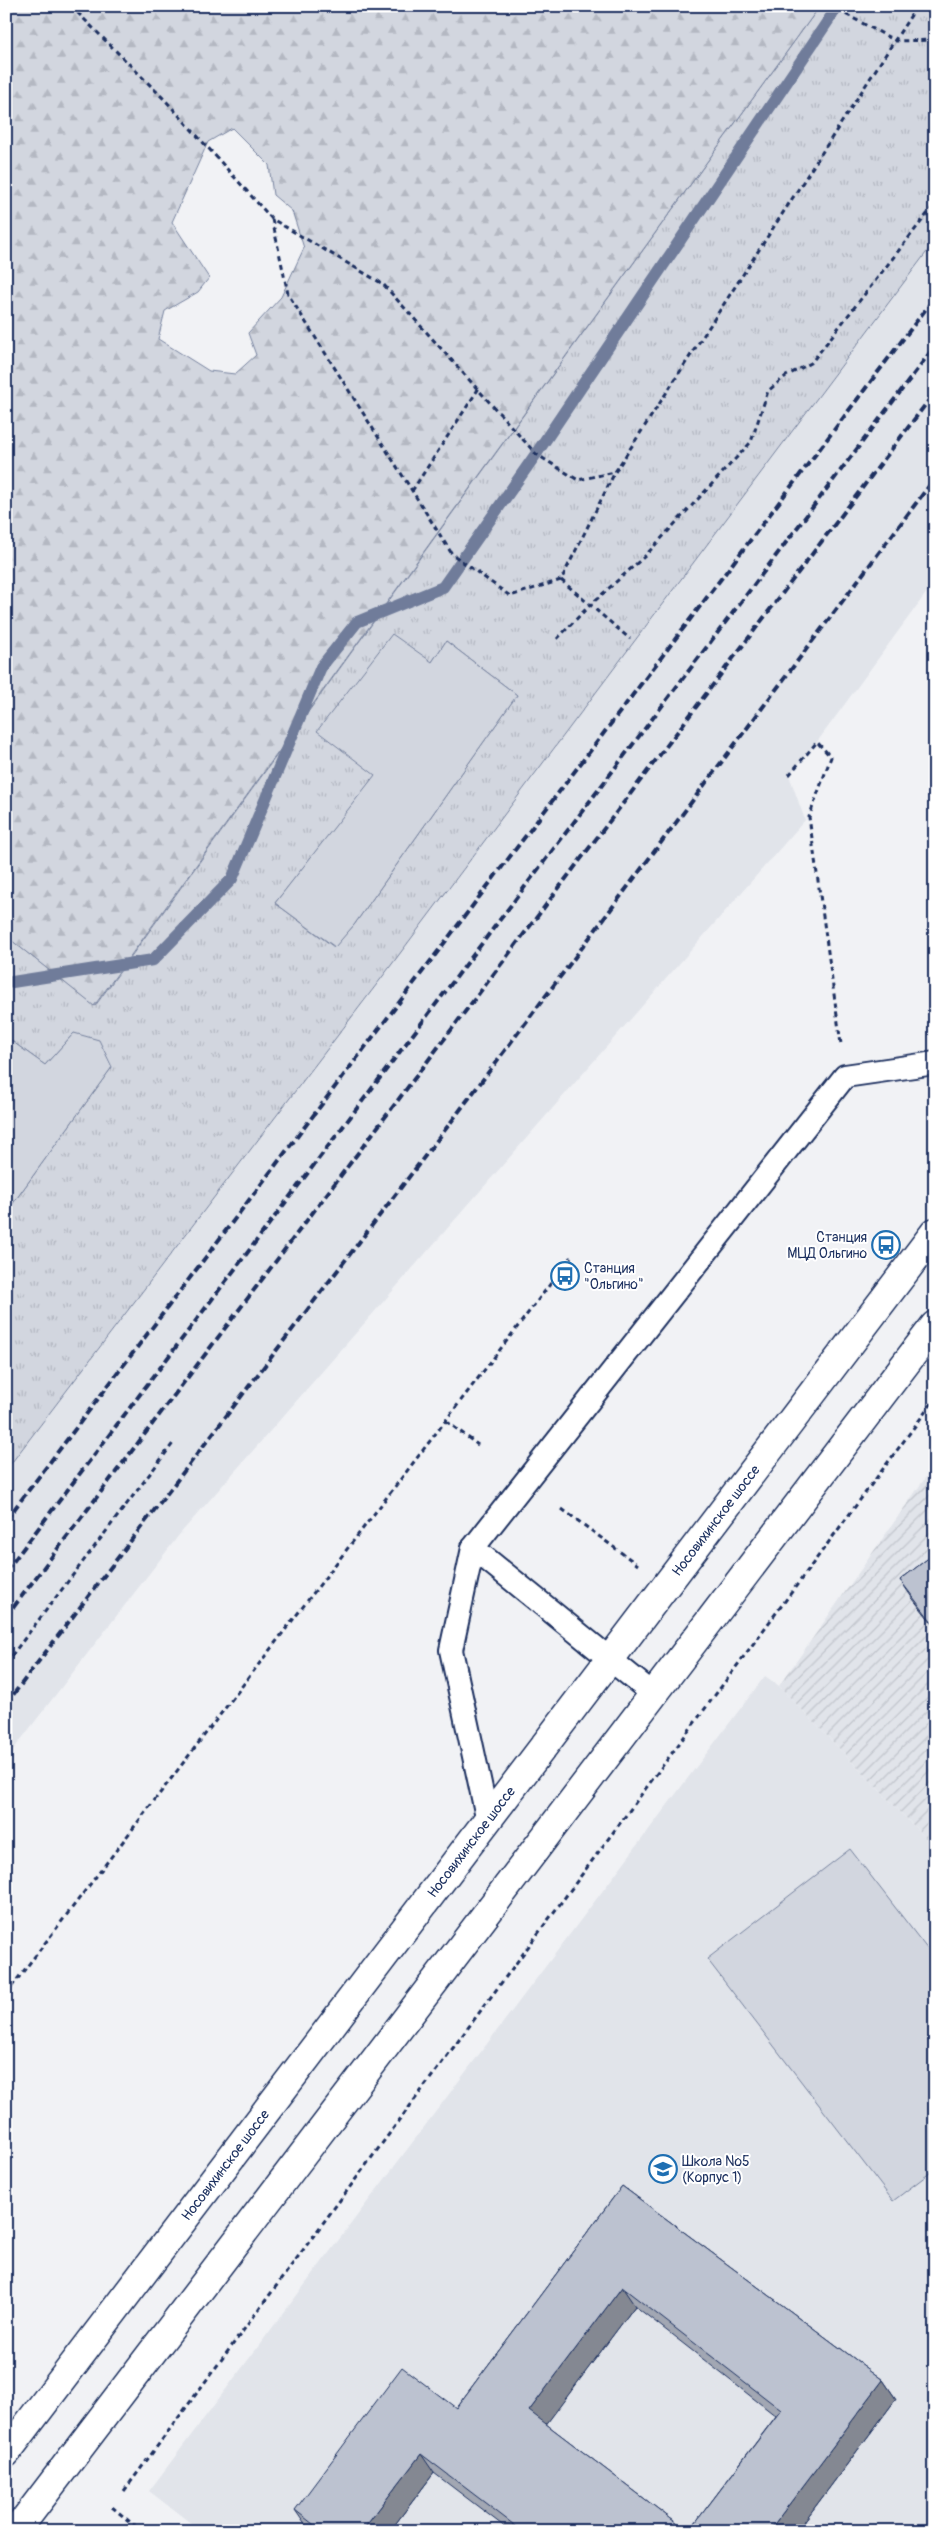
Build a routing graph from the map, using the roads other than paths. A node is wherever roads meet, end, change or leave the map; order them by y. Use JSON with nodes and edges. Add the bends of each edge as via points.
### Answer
{"nodes":[{"id":1,"x":935,"y":1063,"type":"edge"},
{"id":2,"x":935,"y":1232,"type":"edge"},
{"id":3,"x":935,"y":1325,"type":"edge"},
{"id":4,"x":473,"y":1548,"type":"junction"},
{"id":5,"x":610,"y":1660,"type":"junction"},
{"id":6,"x":653,"y":1694,"type":"junction"},
{"id":7,"x":488,"y":1821,"type":"junction"},
{"id":8,"x":6,"y":2453,"type":"edge"},
{"id":9,"x":16,"y":2531,"type":"edge"}],
"edges":[{"from":1,"to":4,"type":"lane","via":[[845,1076]]},
{"from":2,"to":5,"type":"main road","name":"Носовихинское шоссе"},
{"from":3,"to":6,"type":"main road"},
{"from":4,"to":5,"type":"lane"},
{"from":4,"to":7,"type":"lane","via":[[451,1650]]},
{"from":5,"to":6,"type":"lane"},
{"from":5,"to":7,"type":"main road","name":"Носовихинское шоссе"},
{"from":6,"to":9,"type":"main road"},
{"from":7,"to":8,"type":"main road","name":"Носовихинское шоссе"}]}
